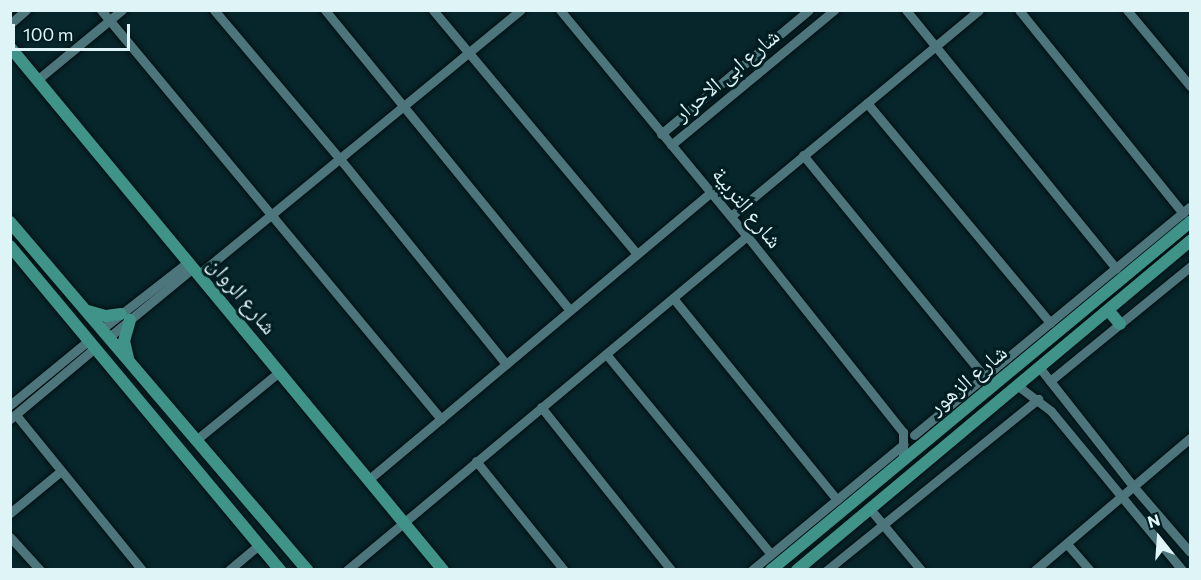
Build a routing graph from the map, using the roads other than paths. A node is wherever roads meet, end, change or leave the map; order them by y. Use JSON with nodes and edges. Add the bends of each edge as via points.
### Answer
{"nodes":[{"id":1,"x":26,"y":10,"type":"edge"},
{"id":2,"x":101,"y":10,"type":"edge"},
{"id":3,"x":122,"y":10,"type":"edge"},
{"id":4,"x":214,"y":10,"type":"edge"},
{"id":5,"x":325,"y":10,"type":"edge"},
{"id":6,"x":433,"y":10,"type":"edge"},
{"id":7,"x":520,"y":10,"type":"edge"},
{"id":8,"x":560,"y":10,"type":"edge"},
{"id":9,"x":809,"y":10,"type":"edge"},
{"id":10,"x":834,"y":10,"type":"edge"},
{"id":11,"x":906,"y":10,"type":"edge"},
{"id":12,"x":979,"y":10,"type":"edge"},
{"id":13,"x":1019,"y":10,"type":"edge"},
{"id":14,"x":1128,"y":10,"type":"edge"},
{"id":15,"x":109,"y":21,"type":"junction"},
{"id":16,"x":10,"y":24,"type":"edge"},
{"id":17,"x":937,"y":45,"type":"junction"},
{"id":18,"x":10,"y":47,"type":"edge"},
{"id":19,"x":468,"y":53,"type":"junction"},
{"id":20,"x":37,"y":80,"type":"junction"},
{"id":21,"x":1191,"y":86,"type":"edge"},
{"id":22,"x":867,"y":102,"type":"junction"},
{"id":23,"x":405,"y":105,"type":"junction"},
{"id":24,"x":661,"y":134,"type":"junction"},
{"id":25,"x":671,"y":145,"type":"junction"},
{"id":26,"x":804,"y":155,"type":"junction"},
{"id":27,"x":340,"y":159,"type":"junction"},
{"id":28,"x":711,"y":192,"type":"junction"},
{"id":29,"x":1188,"y":214,"type":"edge"},
{"id":30,"x":271,"y":215,"type":"junction"},
{"id":31,"x":731,"y":216,"type":"junction"},
{"id":32,"x":10,"y":222,"type":"edge"},
{"id":33,"x":747,"y":236,"type":"junction"},
{"id":34,"x":1191,"y":241,"type":"edge"},
{"id":35,"x":10,"y":246,"type":"edge"},
{"id":36,"x":637,"y":254,"type":"junction"},
{"id":37,"x":1191,"y":267,"type":"edge"},
{"id":38,"x":193,"y":268,"type":"junction"},
{"id":39,"x":1116,"y":268,"type":"junction"},
{"id":40,"x":1095,"y":293,"type":"junction"},
{"id":41,"x":673,"y":298,"type":"junction"},
{"id":42,"x":84,"y":309,"type":"junction"},
{"id":43,"x":570,"y":310,"type":"junction"},
{"id":44,"x":1109,"y":310,"type":"junction"},
{"id":45,"x":126,"y":317,"type":"junction"},
{"id":46,"x":1050,"y":323,"type":"junction"},
{"id":47,"x":1120,"y":324,"type":"junction"},
{"id":48,"x":106,"y":333,"type":"junction"},
{"id":49,"x":92,"y":344,"type":"junction"},
{"id":50,"x":606,"y":354,"type":"junction"},
{"id":51,"x":130,"y":362,"type":"junction"},
{"id":52,"x":506,"y":364,"type":"junction"},
{"id":53,"x":1039,"y":367,"type":"junction"},
{"id":54,"x":279,"y":372,"type":"junction"},
{"id":55,"x":985,"y":377,"type":"junction"},
{"id":56,"x":1050,"y":381,"type":"junction"},
{"id":57,"x":1018,"y":386,"type":"junction"},
{"id":58,"x":159,"y":395,"type":"junction"},
{"id":59,"x":1038,"y":399,"type":"junction"},
{"id":60,"x":10,"y":405,"type":"edge"},
{"id":61,"x":145,"y":406,"type":"junction"},
{"id":62,"x":541,"y":407,"type":"junction"},
{"id":63,"x":13,"y":417,"type":"edge"},
{"id":64,"x":441,"y":419,"type":"junction"},
{"id":65,"x":903,"y":432,"type":"junction"},
{"id":66,"x":935,"y":433,"type":"junction"},
{"id":67,"x":914,"y":435,"type":"junction"},
{"id":68,"x":196,"y":440,"type":"junction"},
{"id":69,"x":1189,"y":442,"type":"edge"},
{"id":70,"x":904,"y":444,"type":"junction"},
{"id":71,"x":903,"y":460,"type":"junction"},
{"id":72,"x":476,"y":462,"type":"junction"},
{"id":73,"x":61,"y":471,"type":"junction"},
{"id":74,"x":368,"y":480,"type":"junction"},
{"id":75,"x":1133,"y":486,"type":"junction"},
{"id":76,"x":1120,"y":496,"type":"junction"},
{"id":77,"x":1145,"y":499,"type":"junction"},
{"id":78,"x":837,"y":500,"type":"junction"},
{"id":79,"x":870,"y":509,"type":"junction"},
{"id":80,"x":1132,"y":510,"type":"junction"},
{"id":81,"x":10,"y":513,"type":"edge"},
{"id":82,"x":403,"y":522,"type":"junction"},
{"id":83,"x":883,"y":524,"type":"junction"},
{"id":84,"x":10,"y":537,"type":"edge"},
{"id":85,"x":807,"y":541,"type":"junction"},
{"id":86,"x":260,"y":544,"type":"junction"},
{"id":87,"x":1067,"y":544,"type":"junction"},
{"id":88,"x":819,"y":552,"type":"junction"},
{"id":89,"x":1191,"y":552,"type":"edge"},
{"id":90,"x":771,"y":554,"type":"junction"},
{"id":91,"x":786,"y":557,"type":"junction"},
{"id":92,"x":798,"y":569,"type":"edge"},
{"id":93,"x":828,"y":569,"type":"edge"},
{"id":94,"x":40,"y":570,"type":"edge"},
{"id":95,"x":142,"y":570,"type":"edge"},
{"id":96,"x":229,"y":570,"type":"edge"},
{"id":97,"x":280,"y":570,"type":"edge"},
{"id":98,"x":307,"y":570,"type":"edge"},
{"id":99,"x":347,"y":570,"type":"edge"},
{"id":100,"x":443,"y":570,"type":"edge"},
{"id":101,"x":564,"y":570,"type":"edge"},
{"id":102,"x":671,"y":570,"type":"edge"},
{"id":103,"x":752,"y":570,"type":"edge"},
{"id":104,"x":771,"y":570,"type":"edge"},
{"id":105,"x":921,"y":570,"type":"edge"},
{"id":106,"x":1035,"y":570,"type":"edge"},
{"id":107,"x":1090,"y":570,"type":"edge"},
{"id":108,"x":1182,"y":570,"type":"edge"}],
"edges":[{"from":1,"to":16,"type":"street"},
{"from":2,"to":15,"type":"street"},
{"from":3,"to":15,"type":"street"},
{"from":4,"to":27,"type":"street"},
{"from":5,"to":23,"type":"street"},
{"from":6,"to":19,"type":"street"},
{"from":7,"to":19,"type":"street"},
{"from":8,"to":24,"type":"street","name":"شارع التربية"},
{"from":9,"to":24,"type":"street","name":"شارع ابی الاحرار"},
{"from":10,"to":25,"type":"street","name":"شارع ابی الاحرار"},
{"from":11,"to":17,"type":"street"},
{"from":12,"to":17,"type":"street"},
{"from":13,"to":29,"type":"street"},
{"from":14,"to":21,"type":"street"},
{"from":15,"to":20,"type":"street"},
{"from":15,"to":30,"type":"street"},
{"from":17,"to":22,"type":"street"},
{"from":17,"to":39,"type":"street"},
{"from":18,"to":20,"type":"main road","name":"شارع الروان"},
{"from":19,"to":23,"type":"street"},
{"from":19,"to":36,"type":"street"},
{"from":20,"to":38,"type":"main road","name":"شارع الروان"},
{"from":22,"to":26,"type":"street"},
{"from":22,"to":46,"type":"street"},
{"from":23,"to":27,"type":"street"},
{"from":23,"to":43,"type":"street"},
{"from":24,"to":25,"type":"street","name":"شارع التربية"},
{"from":25,"to":28,"type":"street","name":"شارع التربية"},
{"from":26,"to":31,"type":"street"},
{"from":26,"to":55,"type":"street"},
{"from":27,"to":30,"type":"street"},
{"from":27,"to":52,"type":"street"},
{"from":28,"to":31,"type":"street","name":"شارع التربية"},
{"from":28,"to":36,"type":"street"},
{"from":29,"to":39,"type":"street"},
{"from":29,"to":40,"type":"main road","name":"شارع الزهور"},
{"from":30,"to":38,"type":"street"},
{"from":30,"to":64,"type":"street"},
{"from":31,"to":33,"type":"street","name":"شارع التربية"},
{"from":32,"to":42,"type":"main road"},
{"from":33,"to":41,"type":"street"},
{"from":33,"to":65,"type":"street","name":"شارع التربية"},
{"from":34,"to":44,"type":"main road","name":"شارع الزهور"},
{"from":35,"to":49,"type":"main road"},
{"from":36,"to":43,"type":"street"},
{"from":37,"to":47,"type":"street"},
{"from":38,"to":45,"type":"street"},
{"from":38,"to":54,"type":"main road","name":"شارع الروان"},
{"from":39,"to":40,"type":"street"},
{"from":40,"to":46,"type":"street"},
{"from":40,"to":66,"type":"main road","name":"شارع الزهور"},
{"from":41,"to":50,"type":"street"},
{"from":41,"to":78,"type":"street"},
{"from":42,"to":45,"type":"main road"},
{"from":42,"to":48,"type":"main road"},
{"from":43,"to":52,"type":"street"},
{"from":44,"to":47,"type":"main road"},
{"from":44,"to":53,"type":"main road","name":"شارع الزهور"},
{"from":45,"to":48,"type":"street"},
{"from":45,"to":51,"type":"main road","via":[[124,341]]},
{"from":46,"to":55,"type":"street"},
{"from":47,"to":56,"type":"street"},
{"from":48,"to":51,"type":"main road"},
{"from":49,"to":60,"type":"street"},
{"from":49,"to":61,"type":"main road"},
{"from":49,"to":63,"type":"street"},
{"from":50,"to":62,"type":"street"},
{"from":50,"to":90,"type":"street"},
{"from":51,"to":58,"type":"main road"},
{"from":52,"to":64,"type":"street"},
{"from":53,"to":56,"type":"street"},
{"from":53,"to":57,"type":"main road","name":"شارع الزهور"},
{"from":54,"to":68,"type":"street"},
{"from":54,"to":74,"type":"main road","name":"شارع الروان"},
{"from":55,"to":67,"type":"street"},
{"from":56,"to":75,"type":"street"},
{"from":57,"to":59,"type":"street"},
{"from":57,"to":79,"type":"main road","name":"شارع الزهور"},
{"from":58,"to":61,"type":"main road"},
{"from":58,"to":68,"type":"main road"},
{"from":59,"to":76,"type":"street"},
{"from":59,"to":83,"type":"street"},
{"from":61,"to":86,"type":"main road"},
{"from":62,"to":72,"type":"street"},
{"from":62,"to":102,"type":"street"},
{"from":63,"to":73,"type":"street"},
{"from":64,"to":74,"type":"street"},
{"from":65,"to":67,"type":"street"},
{"from":65,"to":70,"type":"street"},
{"from":66,"to":67,"type":"street"},
{"from":66,"to":71,"type":"main road","name":"شارع الزهور"},
{"from":68,"to":98,"type":"main road"},
{"from":69,"to":75,"type":"street"},
{"from":70,"to":71,"type":"street"},
{"from":70,"to":78,"type":"street"},
{"from":71,"to":85,"type":"main road","name":"شارع الزهور"},
{"from":72,"to":82,"type":"street"},
{"from":72,"to":101,"type":"street"},
{"from":73,"to":81,"type":"street"},
{"from":73,"to":95,"type":"street"},
{"from":74,"to":82,"type":"main road","name":"شارع الروان"},
{"from":75,"to":76,"type":"street"},
{"from":75,"to":77,"type":"street"},
{"from":76,"to":80,"type":"street"},
{"from":76,"to":87,"type":"street"},
{"from":77,"to":80,"type":"street"},
{"from":77,"to":89,"type":"street"},
{"from":78,"to":90,"type":"street"},
{"from":79,"to":83,"type":"street"},
{"from":79,"to":88,"type":"main road","name":"شارع الزهور"},
{"from":80,"to":108,"type":"street"},
{"from":82,"to":99,"type":"street"},
{"from":82,"to":100,"type":"main road","name":"شارع الروان"},
{"from":83,"to":93,"type":"street"},
{"from":83,"to":105,"type":"street"},
{"from":84,"to":94,"type":"street"},
{"from":85,"to":88,"type":"main road","via":[[810,549]]},
{"from":85,"to":91,"type":"main road","name":"شارع الزهور"},
{"from":86,"to":96,"type":"street"},
{"from":86,"to":97,"type":"main road"},
{"from":87,"to":106,"type":"street"},
{"from":87,"to":107,"type":"street"},
{"from":88,"to":92,"type":"main road","name":"شارع الزهور"},
{"from":90,"to":103,"type":"street"},
{"from":91,"to":92,"type":"main road","via":[[795,560]]},
{"from":91,"to":104,"type":"main road","name":"شارع الزهور"}]}
